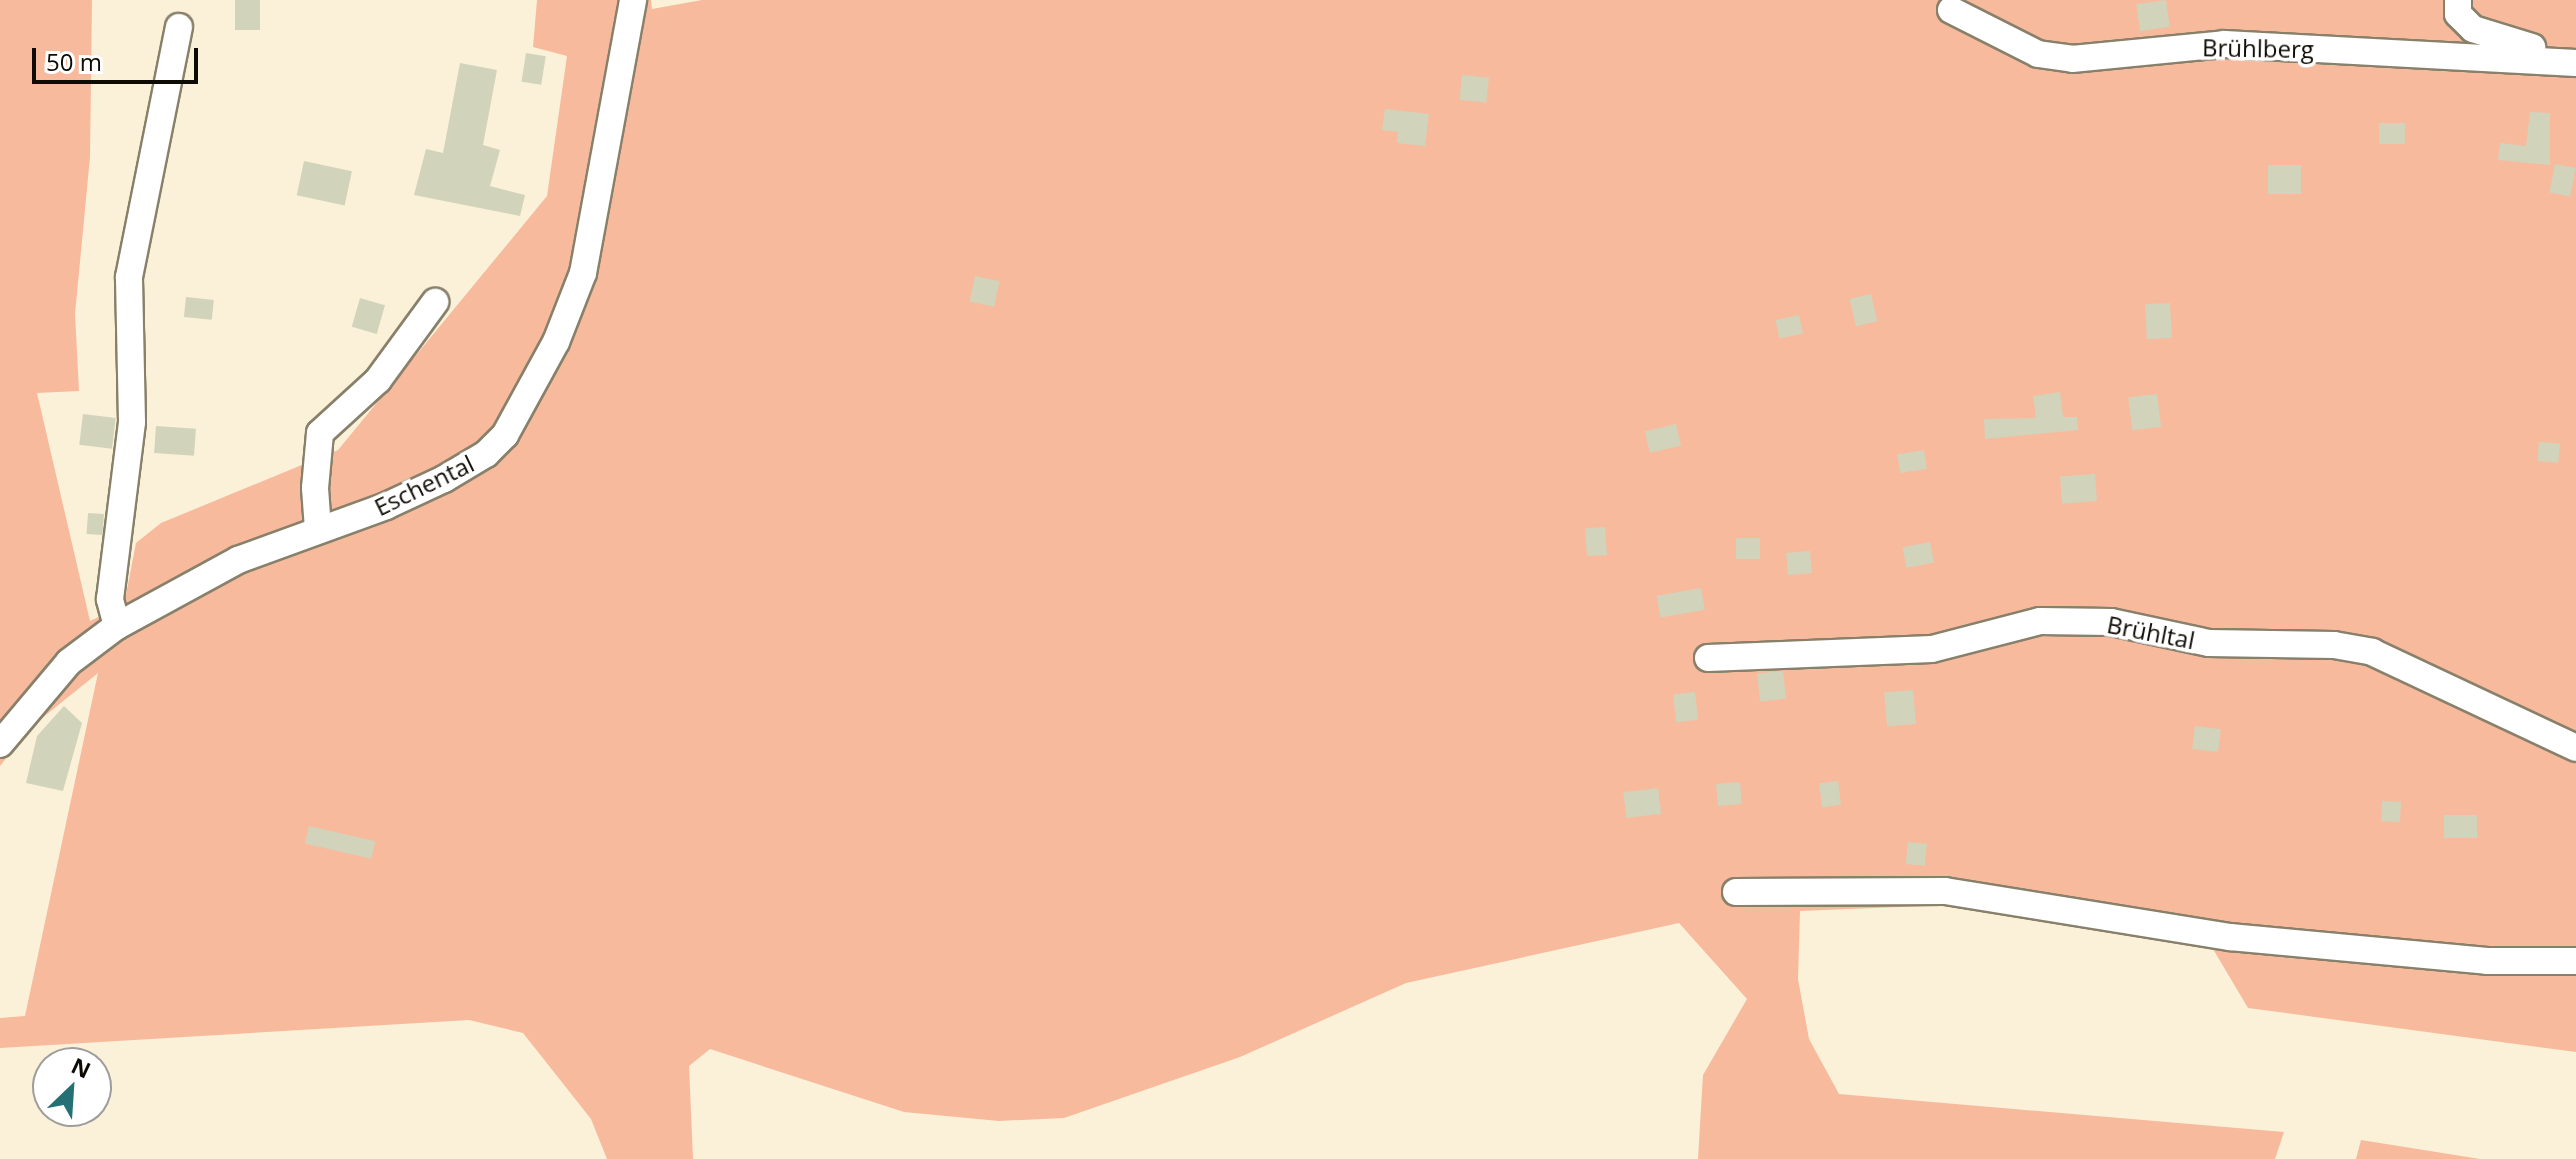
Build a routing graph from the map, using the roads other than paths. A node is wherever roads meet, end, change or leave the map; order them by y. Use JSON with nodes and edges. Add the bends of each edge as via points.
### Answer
{"nodes":[{"id":1,"x":633,"y":0,"type":"edge"},
{"id":2,"x":2458,"y":0,"type":"edge"},
{"id":3,"x":1951,"y":10,"type":"dead end"},
{"id":4,"x":179,"y":27,"type":"dead end"},
{"id":5,"x":2568,"y":61,"type":"edge"},
{"id":6,"x":435,"y":302,"type":"dead end"},
{"id":7,"x":318,"y":529,"type":"junction"},
{"id":8,"x":117,"y":626,"type":"junction"},
{"id":9,"x":1708,"y":658,"type":"dead end"},
{"id":10,"x":0,"y":744,"type":"edge"},
{"id":11,"x":2576,"y":748,"type":"edge"},
{"id":12,"x":1736,"y":892,"type":"dead end"},
{"id":13,"x":2576,"y":961,"type":"edge"}],
"edges":[{"from":1,"to":7,"type":"street","name":"Eschental","via":[[583,273],[522,408],[505,435],[469,465],[386,506]]},
{"from":2,"to":5,"type":"street","via":[[2458,14],[2473,29]]},
{"from":3,"to":5,"type":"street","name":"Brühlberg","via":[[2038,54],[2072,59],[2224,44]]},
{"from":4,"to":8,"type":"street","via":[[129,277],[132,422],[110,599]]},
{"from":6,"to":7,"type":"street","via":[[378,380],[320,433]]},
{"from":7,"to":8,"type":"street","name":"Eschental","via":[[238,560]]},
{"from":8,"to":10,"type":"street","name":"Eschental","via":[[69,662]]},
{"from":9,"to":11,"type":"street","name":"Brühltal","via":[[1932,649],[2040,621],[2111,622],[2209,643],[2334,645],[2372,652]]},
{"from":12,"to":13,"type":"street","via":[[1945,891],[2230,937],[2487,961]]}]}
